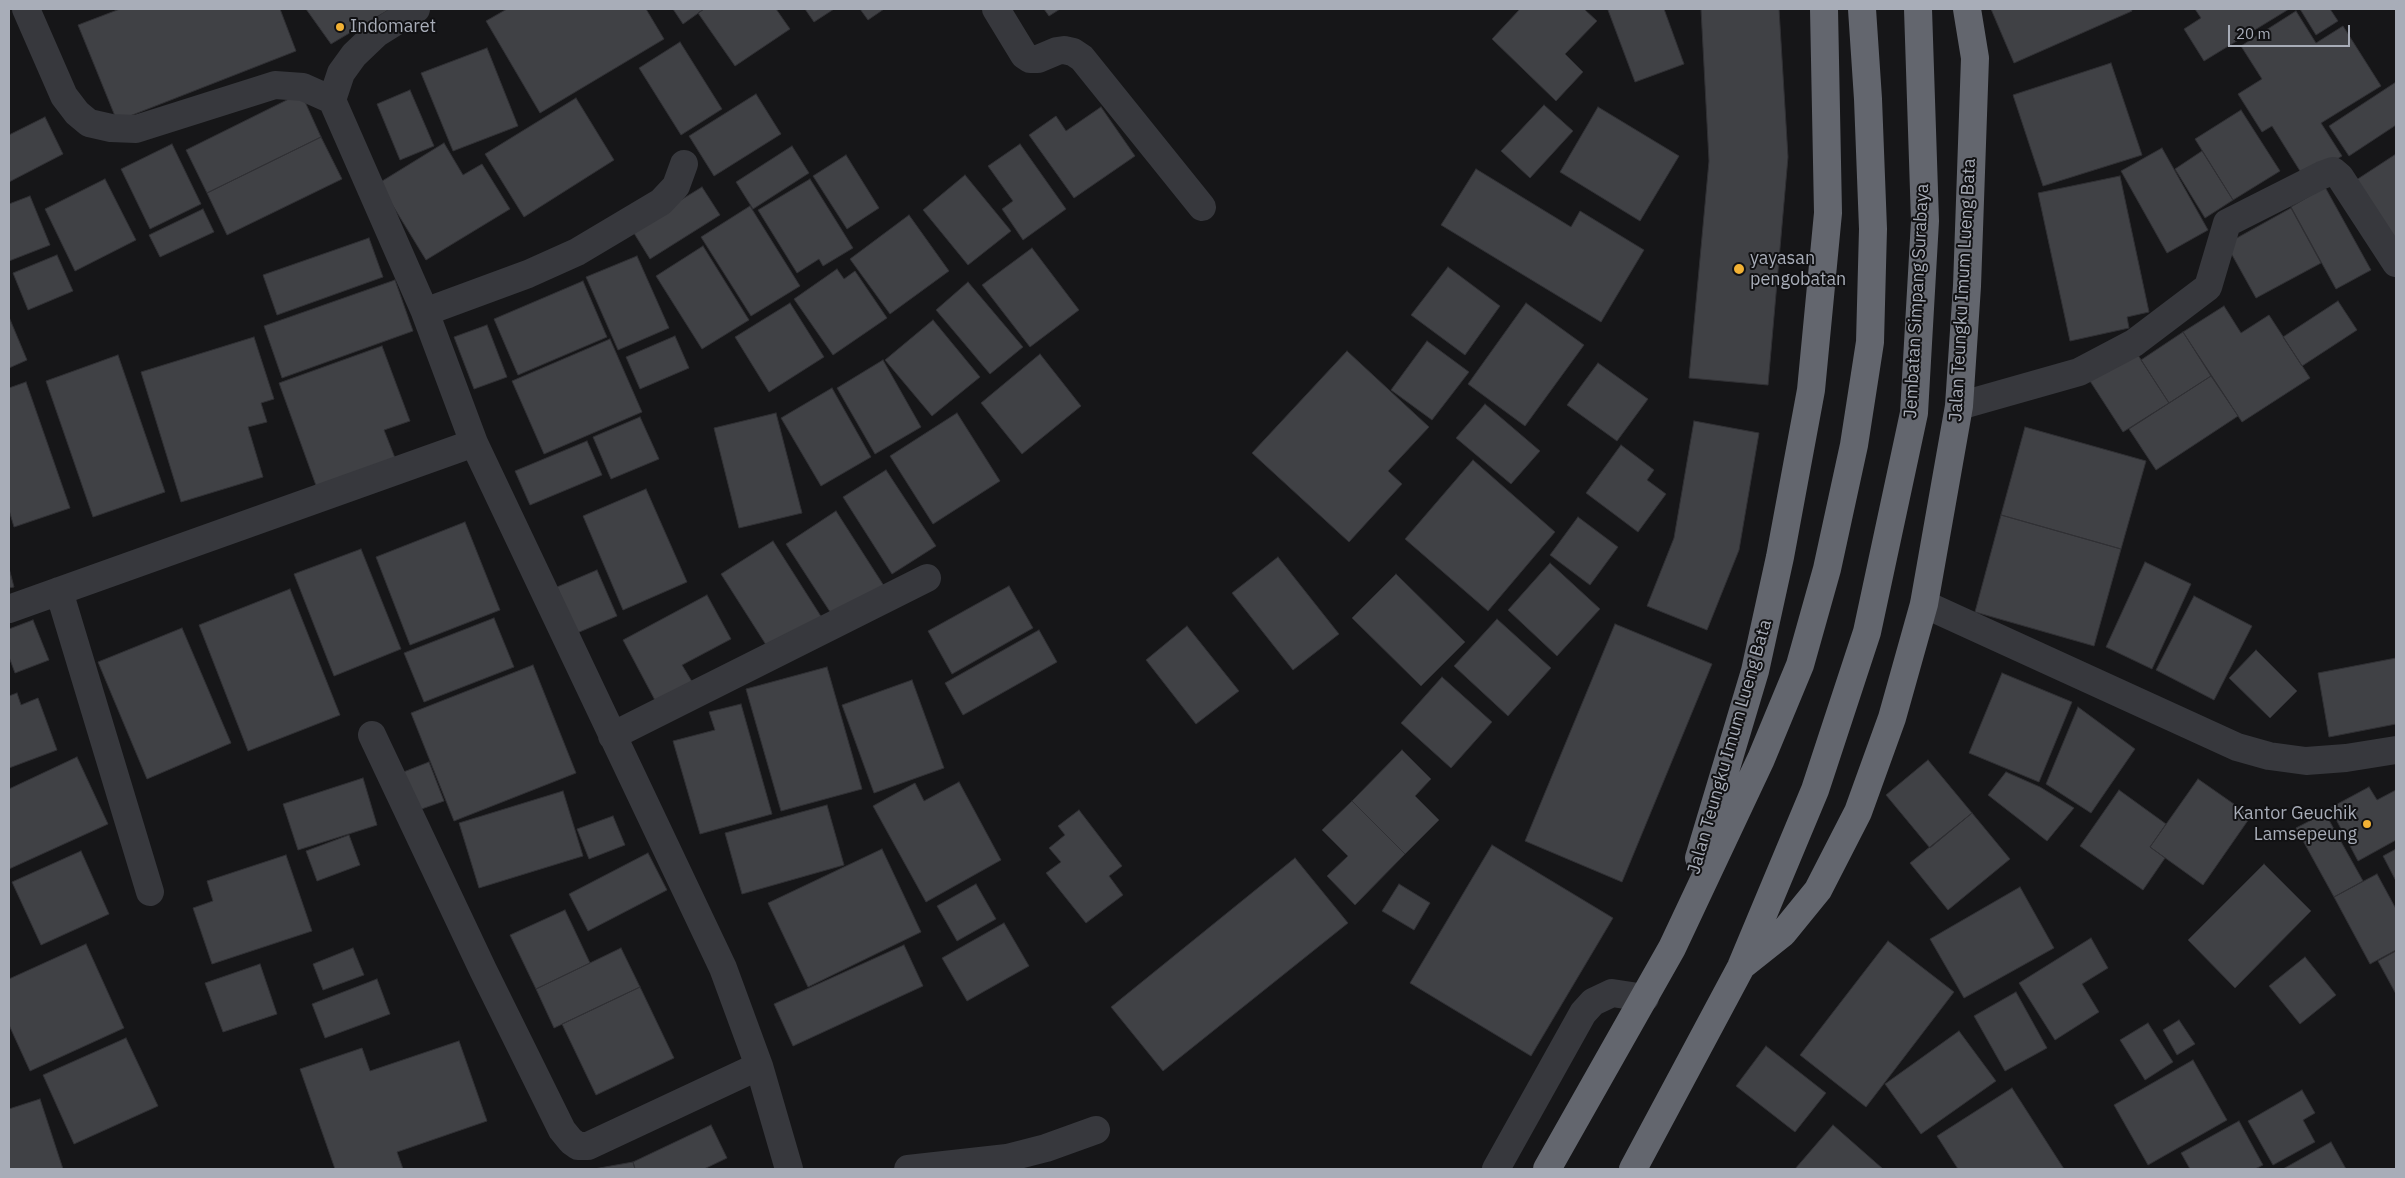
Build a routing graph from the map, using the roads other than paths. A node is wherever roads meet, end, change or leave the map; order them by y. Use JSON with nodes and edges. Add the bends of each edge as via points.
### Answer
{"nodes":[{"id":1,"x":26,"y":9,"type":"edge"},
{"id":2,"x":416,"y":9,"type":"edge"},
{"id":3,"x":996,"y":9,"type":"edge"},
{"id":4,"x":1824,"y":9,"type":"edge"},
{"id":5,"x":1862,"y":9,"type":"edge"},
{"id":6,"x":1918,"y":9,"type":"edge"},
{"id":7,"x":1967,"y":9,"type":"edge"},
{"id":8,"x":332,"y":100,"type":"junction"},
{"id":9,"x":684,"y":164,"type":"dead end"},
{"id":10,"x":1202,"y":207,"type":"dead end"},
{"id":11,"x":2396,"y":263,"type":"edge"},
{"id":12,"x":425,"y":312,"type":"junction"},
{"id":13,"x":1959,"y":406,"type":"junction"},
{"id":14,"x":474,"y":443,"type":"junction"},
{"id":15,"x":927,"y":578,"type":"dead end"},
{"id":16,"x":59,"y":591,"type":"junction"},
{"id":17,"x":1924,"y":604,"type":"junction"},
{"id":18,"x":9,"y":609,"type":"edge"},
{"id":19,"x":372,"y":735,"type":"dead end"},
{"id":20,"x":612,"y":736,"type":"junction"},
{"id":21,"x":2396,"y":750,"type":"edge"},
{"id":22,"x":1815,"y":790,"type":"joint"},
{"id":23,"x":150,"y":892,"type":"dead end"},
{"id":24,"x":1672,"y":948,"type":"junction"},
{"id":25,"x":1741,"y":966,"type":"junction"},
{"id":26,"x":1645,"y":998,"type":"junction"},
{"id":27,"x":759,"y":1066,"type":"junction"},
{"id":28,"x":1096,"y":1130,"type":"dead end"},
{"id":29,"x":789,"y":1169,"type":"edge"},
{"id":30,"x":908,"y":1169,"type":"edge"},
{"id":31,"x":1496,"y":1169,"type":"edge"},
{"id":32,"x":1547,"y":1169,"type":"edge"},
{"id":33,"x":1633,"y":1169,"type":"edge"}],
"edges":[{"from":1,"to":8,"type":"street","via":[[64,96],[89,123],[110,128],[136,128],[275,85],[303,87]]},
{"from":2,"to":8,"type":"street","via":[[376,34],[354,55],[341,73]]},
{"from":3,"to":10,"type":"street","via":[[1024,55],[1030,59],[1064,50],[1082,58]]},
{"from":4,"to":24,"type":"highway","name":"Jalan Teungku Imum Lueng Bata","via":[[1828,213],[1811,390],[1755,671]]},
{"from":5,"to":24,"type":"highway","name":"Jalan Teungku Imum Lueng Bata","via":[[1873,229],[1870,342],[1854,445],[1827,568],[1800,665],[1761,758]]},
{"from":6,"to":22,"type":"highway","name":"Jembatan Simpang Surabaya","via":[[1925,221],[1914,413],[1867,632]]},
{"from":7,"to":13,"type":"highway","name":"Jalan Teungku Imum Lueng Bata","via":[[1975,58]]},
{"from":8,"to":12,"type":"street"},
{"from":9,"to":12,"type":"street","via":[[676,186],[662,202],[577,252]]},
{"from":11,"to":13,"type":"street","via":[[2340,176],[2333,172],[2322,175],[2227,223],[2208,287],[2134,343],[2079,372]]},
{"from":12,"to":14,"type":"street"},
{"from":13,"to":17,"type":"highway","name":"Jalan Teungku Imum Lueng Bata"},
{"from":14,"to":16,"type":"street"},
{"from":14,"to":20,"type":"street"},
{"from":15,"to":20,"type":"street"},
{"from":16,"to":18,"type":"street"},
{"from":16,"to":23,"type":"street"},
{"from":17,"to":21,"type":"street","via":[[2237,747],[2306,761]]},
{"from":17,"to":25,"type":"highway","name":"Jalan Teungku Imum Lueng Bata","via":[[1892,718],[1858,812],[1818,890],[1782,933]]},
{"from":19,"to":27,"type":"street","via":[[483,970],[562,1130],[571,1141],[578,1146],[588,1146]]},
{"from":20,"to":27,"type":"street","via":[[723,968]]},
{"from":22,"to":25,"type":"highway","name":"Jalan Teungku Imum Lueng Bata"},
{"from":24,"to":26,"type":"highway","name":"Jalan Teungku Imum Lueng Bata"},
{"from":25,"to":33,"type":"highway","name":"Jalan Teungku Imum Lueng Bata"},
{"from":26,"to":31,"type":"street","via":[[1612,993],[1593,1002],[1583,1013]]},
{"from":26,"to":32,"type":"highway","name":"Jalan Teungku Imum Lueng Bata"},
{"from":27,"to":29,"type":"street"},
{"from":28,"to":30,"type":"street","via":[[1007,1158]]}]}
